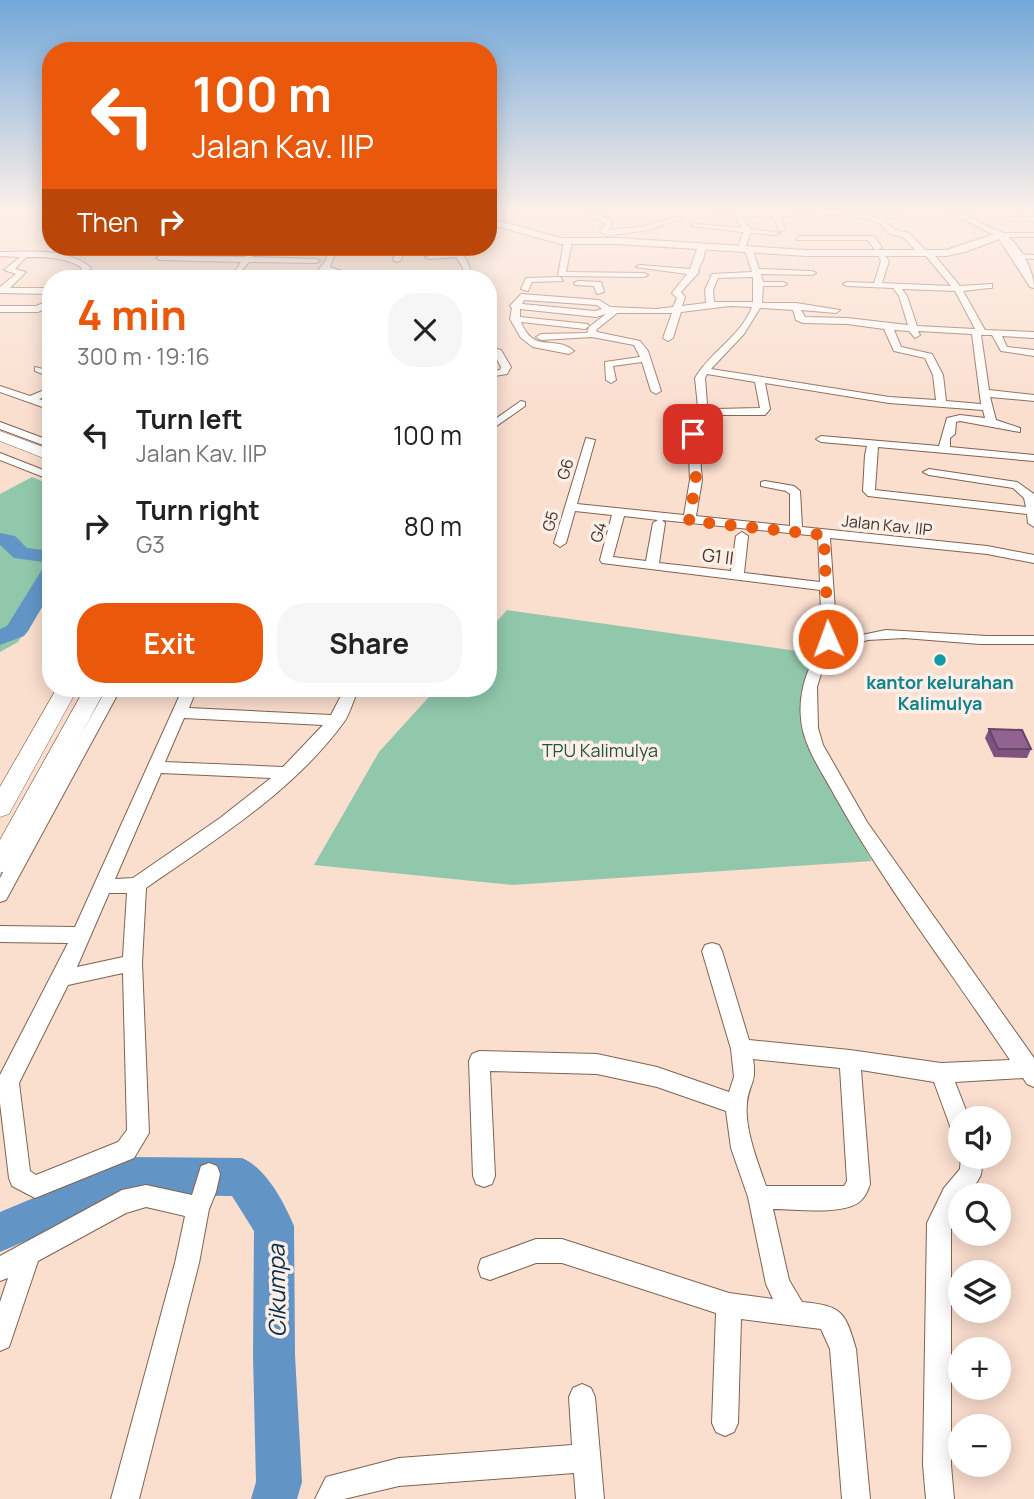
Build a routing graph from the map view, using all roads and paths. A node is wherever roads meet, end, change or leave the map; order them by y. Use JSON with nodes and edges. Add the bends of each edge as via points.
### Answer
{"nodes":[{"id":1,"x":528,"y":281,"type":"edge"},
{"id":2,"x":550,"y":281,"type":"edge"},
{"id":3,"x":569,"y":281,"type":"edge"},
{"id":4,"x":683,"y":281,"type":"edge"},
{"id":5,"x":713,"y":281,"type":"edge"},
{"id":6,"x":757,"y":281,"type":"edge"},
{"id":7,"x":773,"y":281,"type":"edge"},
{"id":8,"x":878,"y":281,"type":"edge"},
{"id":9,"x":951,"y":281,"type":"edge"},
{"id":10,"x":561,"y":282,"type":"junction"},
{"id":11,"x":783,"y":284,"type":"dead end"},
{"id":12,"x":847,"y":284,"type":"dead end"},
{"id":13,"x":877,"y":285,"type":"junction"},
{"id":14,"x":895,"y":286,"type":"junction"},
{"id":15,"x":989,"y":286,"type":"dead end"},
{"id":16,"x":525,"y":289,"type":"dead end"},
{"id":17,"x":958,"y":289,"type":"junction"},
{"id":18,"x":1,"y":290,"type":"edge"},
{"id":19,"x":42,"y":291,"type":"edge"},
{"id":20,"x":600,"y":292,"type":"dead end"},
{"id":21,"x":759,"y":303,"type":"junction"},
{"id":22,"x":710,"y":304,"type":"junction"},
{"id":23,"x":796,"y":306,"type":"junction"},
{"id":24,"x":42,"y":307,"type":"edge"},
{"id":25,"x":0,"y":309,"type":"edge"},
{"id":26,"x":612,"y":310,"type":"junction"},
{"id":27,"x":679,"y":310,"type":"junction"},
{"id":28,"x":836,"y":310,"type":"dead end"},
{"id":29,"x":514,"y":319,"type":"junction"},
{"id":30,"x":888,"y":327,"type":"junction"},
{"id":31,"x":913,"y":332,"type":"junction"},
{"id":32,"x":979,"y":333,"type":"junction"},
{"id":33,"x":996,"y":334,"type":"junction"},
{"id":34,"x":1034,"y":335,"type":"edge"},
{"id":35,"x":526,"y":337,"type":"junction"},
{"id":36,"x":668,"y":338,"type":"dead end"},
{"id":37,"x":569,"y":351,"type":"dead end"},
{"id":38,"x":497,"y":352,"type":"edge"},
{"id":39,"x":1034,"y":353,"type":"edge"},
{"id":40,"x":644,"y":359,"type":"junction"},
{"id":41,"x":38,"y":369,"type":"dead end"},
{"id":42,"x":704,"y":370,"type":"junction"},
{"id":43,"x":42,"y":371,"type":"edge"},
{"id":44,"x":497,"y":373,"type":"edge"},
{"id":45,"x":759,"y":379,"type":"junction"},
{"id":46,"x":611,"y":380,"type":"dead end"},
{"id":47,"x":0,"y":389,"type":"edge"},
{"id":48,"x":656,"y":391,"type":"dead end"},
{"id":49,"x":984,"y":393,"type":"junction"},
{"id":50,"x":42,"y":394,"type":"edge"},
{"id":51,"x":1034,"y":398,"type":"edge"},
{"id":52,"x":30,"y":400,"type":"junction"},
{"id":53,"x":42,"y":404,"type":"edge"},
{"id":54,"x":521,"y":404,"type":"dead end"},
{"id":55,"x":941,"y":404,"type":"junction"},
{"id":56,"x":987,"y":407,"type":"junction"},
{"id":57,"x":497,"y":413,"type":"edge"},
{"id":58,"x":507,"y":414,"type":"junction"},
{"id":59,"x":497,"y":422,"type":"edge"},
{"id":60,"x":991,"y":422,"type":"junction"},
{"id":61,"x":0,"y":425,"type":"edge"},
{"id":62,"x":1016,"y":430,"type":"dead end"},
{"id":63,"x":693,"y":434,"type":"dead end"},
{"id":64,"x":821,"y":439,"type":"dead end"},
{"id":65,"x":590,"y":440,"type":"dead end"},
{"id":66,"x":42,"y":441,"type":"edge"},
{"id":67,"x":874,"y":443,"type":"junction"},
{"id":68,"x":1,"y":448,"type":"edge"},
{"id":69,"x":944,"y":449,"type":"junction"},
{"id":70,"x":42,"y":455,"type":"edge"},
{"id":71,"x":1034,"y":458,"type":"edge"},
{"id":72,"x":42,"y":464,"type":"edge"},
{"id":73,"x":42,"y":472,"type":"edge"},
{"id":74,"x":929,"y":472,"type":"dead end"},
{"id":75,"x":765,"y":484,"type":"dead end"},
{"id":76,"x":570,"y":507,"type":"junction"},
{"id":77,"x":620,"y":513,"type":"junction"},
{"id":78,"x":1033,"y":517,"type":"edge"},
{"id":79,"x":689,"y":521,"type":"junction"},
{"id":80,"x":659,"y":523,"type":"dead end"},
{"id":81,"x":796,"y":532,"type":"junction"},
{"id":82,"x":824,"y":535,"type":"junction"},
{"id":83,"x":742,"y":536,"type":"dead end"},
{"id":84,"x":560,"y":543,"type":"dead end"},
{"id":85,"x":1034,"y":559,"type":"edge"},
{"id":86,"x":606,"y":560,"type":"joint"},
{"id":87,"x":653,"y":566,"type":"junction"},
{"id":88,"x":737,"y":576,"type":"junction"},
{"id":89,"x":826,"y":587,"type":"junction"},
{"id":90,"x":1034,"y":640,"type":"edge"},
{"id":91,"x":830,"y":647,"type":"junction"},
{"id":92,"x":62,"y":697,"type":"edge"},
{"id":93,"x":90,"y":697,"type":"edge"},
{"id":94,"x":109,"y":697,"type":"edge"},
{"id":95,"x":186,"y":697,"type":"edge"},
{"id":96,"x":348,"y":697,"type":"edge"},
{"id":97,"x":180,"y":713,"type":"junction"},
{"id":98,"x":337,"y":720,"type":"junction"},
{"id":99,"x":156,"y":767,"type":"junction"},
{"id":100,"x":286,"y":773,"type":"junction"},
{"id":101,"x":0,"y":808,"type":"edge"},
{"id":102,"x":0,"y":863,"type":"edge"},
{"id":103,"x":101,"y":885,"type":"junction"},
{"id":104,"x":137,"y":885,"type":"junction"},
{"id":105,"x":0,"y":895,"type":"edge"},
{"id":106,"x":0,"y":934,"type":"edge"},
{"id":107,"x":80,"y":935,"type":"junction"},
{"id":108,"x":712,"y":951,"type":"dead end"},
{"id":109,"x":132,"y":963,"type":"junction"},
{"id":110,"x":62,"y":978,"type":"junction"},
{"id":111,"x":741,"y":1049,"type":"junction"},
{"id":112,"x":850,"y":1059,"type":"junction"},
{"id":113,"x":1032,"y":1071,"type":"edge"},
{"id":114,"x":941,"y":1073,"type":"junction"},
{"id":115,"x":4,"y":1090,"type":"edge"},
{"id":116,"x":736,"y":1104,"type":"junction"},
{"id":117,"x":953,"y":1106,"type":"edge"},
{"id":118,"x":971,"y":1169,"type":"edge"},
{"id":119,"x":484,"y":1176,"type":"dead end"},
{"id":120,"x":759,"y":1197,"type":"junction"},
{"id":121,"x":29,"y":1254,"type":"junction"},
{"id":122,"x":490,"y":1268,"type":"dead end"},
{"id":123,"x":0,"y":1269,"type":"edge"},
{"id":124,"x":729,"y":1305,"type":"junction"},
{"id":125,"x":795,"y":1314,"type":"junction"},
{"id":126,"x":0,"y":1338,"type":"edge"},
{"id":127,"x":582,"y":1397,"type":"dead end"},
{"id":128,"x":725,"y":1423,"type":"dead end"},
{"id":129,"x":587,"y":1458,"type":"junction"},
{"id":130,"x":125,"y":1499,"type":"edge"},
{"id":131,"x":329,"y":1499,"type":"edge"},
{"id":132,"x":590,"y":1499,"type":"edge"},
{"id":133,"x":856,"y":1499,"type":"edge"},
{"id":134,"x":940,"y":1499,"type":"edge"}],
"edges":[{"from":1,"to":16,"type":"street"},
{"from":2,"to":10,"type":"street"},
{"from":3,"to":10,"type":"street"},
{"from":4,"to":27,"type":"street","via":[[676,292],[681,297]]},
{"from":5,"to":22,"type":"street"},
{"from":6,"to":21,"type":"street"},
{"from":7,"to":11,"type":"street"},
{"from":8,"to":13,"type":"street"},
{"from":9,"to":17,"type":"street"},
{"from":10,"to":20,"type":"street","via":[[597,283]]},
{"from":12,"to":13,"type":"street"},
{"from":13,"to":14,"type":"street"},
{"from":14,"to":17,"type":"street"},
{"from":14,"to":31,"type":"street","via":[[903,296]]},
{"from":15,"to":17,"type":"street"},
{"from":17,"to":32,"type":"street"},
{"from":18,"to":19,"type":"street"},
{"from":21,"to":22,"type":"street"},
{"from":21,"to":23,"type":"street"},
{"from":21,"to":42,"type":"street","via":[[747,326]]},
{"from":22,"to":27,"type":"street"},
{"from":23,"to":28,"type":"street"},
{"from":23,"to":30,"type":"street","via":[[803,320]]},
{"from":24,"to":25,"type":"street"},
{"from":26,"to":27,"type":"street"},
{"from":26,"to":29,"type":"street","via":[[589,314],[514,306]]},
{"from":26,"to":40,"type":"street","via":[[592,334],[637,343]]},
{"from":27,"to":36,"type":"street"},
{"from":29,"to":35,"type":"street"},
{"from":29,"to":35,"type":"street","via":[[586,331]]},
{"from":30,"to":31,"type":"street"},
{"from":30,"to":55,"type":"street","via":[[897,349],[929,356],[938,374]]},
{"from":31,"to":32,"type":"street"},
{"from":32,"to":33,"type":"street"},
{"from":32,"to":49,"type":"street"},
{"from":33,"to":34,"type":"street"},
{"from":33,"to":39,"type":"street","via":[[1004,349]]},
{"from":35,"to":37,"type":"street","via":[[536,345]]},
{"from":38,"to":44,"type":"street","via":[[506,367]]},
{"from":40,"to":46,"type":"street","via":[[608,364]]},
{"from":40,"to":48,"type":"street"},
{"from":41,"to":43,"type":"street"},
{"from":42,"to":45,"type":"street"},
{"from":42,"to":45,"type":"street","via":[[700,377],[702,405],[713,412],[761,413],[765,409]]},
{"from":45,"to":55,"type":"street"},
{"from":47,"to":52,"type":"street"},
{"from":49,"to":51,"type":"street"},
{"from":49,"to":56,"type":"street"},
{"from":50,"to":52,"type":"street"},
{"from":52,"to":53,"type":"street"},
{"from":54,"to":58,"type":"street"},
{"from":55,"to":56,"type":"street"},
{"from":56,"to":60,"type":"street"},
{"from":57,"to":58,"type":"street"},
{"from":58,"to":59,"type":"street"},
{"from":60,"to":62,"type":"street"},
{"from":60,"to":69,"type":"street","via":[[951,420]]},
{"from":61,"to":66,"type":"street"},
{"from":63,"to":79,"type":"street","via":[[696,480]]},
{"from":64,"to":67,"type":"street"},
{"from":65,"to":76,"type":"street","name":"G6"},
{"from":67,"to":69,"type":"street"},
{"from":67,"to":78,"type":"street","via":[[870,455],[872,494]]},
{"from":68,"to":70,"type":"main road"},
{"from":68,"to":72,"type":"main road"},
{"from":68,"to":73,"type":"street"},
{"from":69,"to":71,"type":"street"},
{"from":74,"to":78,"type":"street","via":[[1017,485],[1030,497]]},
{"from":75,"to":81,"type":"street","via":[[796,493]]},
{"from":76,"to":77,"type":"street","name":"Jalan Kav. IIP"},
{"from":76,"to":84,"type":"street","name":"G5"},
{"from":77,"to":79,"type":"street","name":"Jalan Kav. IIP"},
{"from":77,"to":86,"type":"street","name":"G4"},
{"from":79,"to":81,"type":"street","name":"Jalan Kav. IIP"},
{"from":80,"to":87,"type":"street"},
{"from":81,"to":82,"type":"street","name":"Jalan Kav. IIP"},
{"from":82,"to":85,"type":"street","name":"Jalan Kav. IIP","via":[[987,550]]},
{"from":82,"to":89,"type":"street"},
{"from":83,"to":88,"type":"street"},
{"from":86,"to":87,"type":"street","name":"G1 II"},
{"from":87,"to":88,"type":"street","name":"G1 II"},
{"from":88,"to":89,"type":"street","name":"G1 II"},
{"from":89,"to":91,"type":"street"},
{"from":90,"to":91,"type":"street","via":[[889,633],[863,635]]},
{"from":91,"to":113,"type":"street","via":[[817,663],[810,687],[810,728],[815,745],[861,827]]},
{"from":92,"to":101,"type":"main road"},
{"from":93,"to":102,"type":"main road"},
{"from":94,"to":105,"type":"street"},
{"from":95,"to":97,"type":"street"},
{"from":96,"to":98,"type":"street"},
{"from":97,"to":98,"type":"street"},
{"from":97,"to":99,"type":"street"},
{"from":98,"to":100,"type":"street"},
{"from":99,"to":100,"type":"street"},
{"from":99,"to":103,"type":"street"},
{"from":100,"to":104,"type":"street","via":[[239,814]]},
{"from":103,"to":104,"type":"street"},
{"from":103,"to":107,"type":"street"},
{"from":104,"to":109,"type":"street"},
{"from":106,"to":107,"type":"street"},
{"from":107,"to":110,"type":"street"},
{"from":108,"to":111,"type":"street"},
{"from":109,"to":110,"type":"street"},
{"from":109,"to":115,"type":"street","via":[[139,1116],[138,1133],[126,1150],[35,1186],[20,1178]]},
{"from":110,"to":115,"type":"street"},
{"from":111,"to":112,"type":"street"},
{"from":111,"to":116,"type":"street","via":[[745,1077]]},
{"from":112,"to":114,"type":"street"},
{"from":112,"to":120,"type":"street","via":[[859,1184],[842,1198]]},
{"from":113,"to":114,"type":"street"},
{"from":114,"to":117,"type":"street"},
{"from":116,"to":119,"type":"street","via":[[657,1077],[597,1064],[480,1061]]},
{"from":116,"to":120,"type":"street","via":[[742,1148]]},
{"from":118,"to":134,"type":"street","via":[[939,1223]]},
{"from":120,"to":125,"type":"street","via":[[778,1284]]},
{"from":121,"to":123,"type":"street"},
{"from":121,"to":126,"type":"street"},
{"from":121,"to":130,"type":"street","via":[[122,1202],[204,1191]]},
{"from":122,"to":124,"type":"street","via":[[536,1251],[562,1251]]},
{"from":124,"to":125,"type":"street"},
{"from":124,"to":128,"type":"street"},
{"from":125,"to":133,"type":"street","via":[[828,1317],[838,1331]]},
{"from":127,"to":129,"type":"street"},
{"from":129,"to":131,"type":"street","via":[[399,1472],[336,1487]]},
{"from":129,"to":132,"type":"street"}]}
